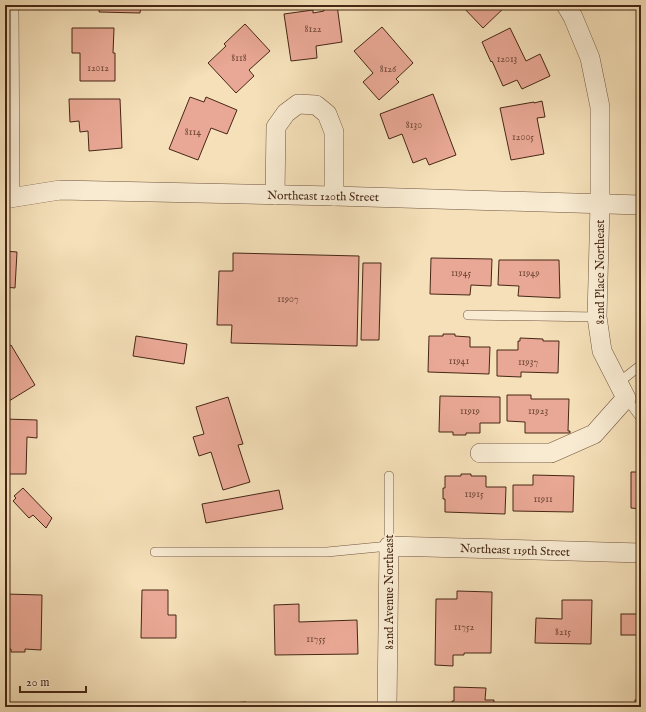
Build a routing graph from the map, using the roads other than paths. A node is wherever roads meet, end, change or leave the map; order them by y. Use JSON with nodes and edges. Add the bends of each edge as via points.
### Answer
{"nodes":[{"id":1,"x":10,"y":5,"type":"edge"},
{"id":2,"x":566,"y":5,"type":"edge"},
{"id":3,"x":275,"y":194,"type":"junction"},
{"id":4,"x":334,"y":196,"type":"junction"},
{"id":5,"x":8,"y":198,"type":"edge"},
{"id":6,"x":600,"y":204,"type":"junction"},
{"id":7,"x":641,"y":205,"type":"edge"},
{"id":8,"x":468,"y":315,"type":"dead end"},
{"id":9,"x":597,"y":318,"type":"junction"},
{"id":10,"x":641,"y":365,"type":"edge"},
{"id":11,"x":622,"y":390,"type":"junction"},
{"id":12,"x":641,"y":418,"type":"edge"},
{"id":13,"x":480,"y":453,"type":"dead end"},
{"id":14,"x":388,"y":476,"type":"dead end"},
{"id":15,"x":389,"y":546,"type":"junction"},
{"id":16,"x":155,"y":552,"type":"dead end"},
{"id":17,"x":641,"y":553,"type":"edge"},
{"id":18,"x":388,"y":707,"type":"edge"}],
"edges":[{"from":1,"to":5,"type":"street"},
{"from":2,"to":6,"type":"street","name":"82nd Place Northeast","via":[[590,58],[600,107]]},
{"from":3,"to":4,"type":"street","name":"Northeast 120th Street"},
{"from":3,"to":4,"type":"street","via":[[276,127],[286,112],[298,104],[316,105],[330,120],[334,132]]},
{"from":3,"to":5,"type":"street","name":"Northeast 120th Street","via":[[60,190]]},
{"from":4,"to":6,"type":"street","name":"Northeast 120th Street"},
{"from":6,"to":7,"type":"street","name":"Northeast 120th Street"},
{"from":6,"to":9,"type":"street","name":"82nd Place Northeast"},
{"from":8,"to":9,"type":"lane"},
{"from":9,"to":11,"type":"street","name":"82nd Place Northeast","via":[[602,351]]},
{"from":10,"to":11,"type":"lane"},
{"from":11,"to":12,"type":"lane"},
{"from":11,"to":13,"type":"street","via":[[594,434],[551,453]]},
{"from":14,"to":15,"type":"lane","name":"82nd Avenue Northeast"},
{"from":15,"to":16,"type":"lane","via":[[328,552]]},
{"from":15,"to":17,"type":"street","name":"Northeast 119th Street"},
{"from":15,"to":18,"type":"street","name":"82nd Avenue Northeast"}]}
